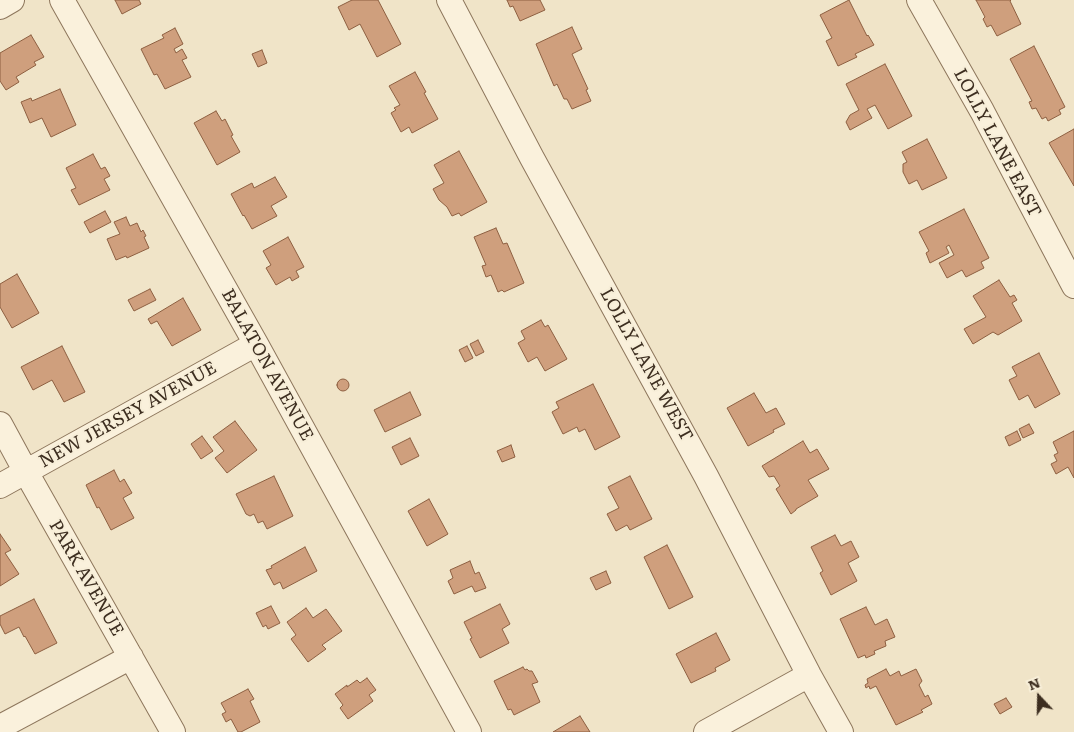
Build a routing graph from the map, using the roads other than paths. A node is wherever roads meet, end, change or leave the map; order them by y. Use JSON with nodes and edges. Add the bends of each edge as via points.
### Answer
{"nodes":[{"id":1,"x":12,"y":0,"type":"edge"},
{"id":2,"x":62,"y":0,"type":"edge"},
{"id":3,"x":449,"y":0,"type":"edge"},
{"id":4,"x":919,"y":0,"type":"edge"},
{"id":5,"x":0,"y":7,"type":"edge"},
{"id":6,"x":1074,"y":286,"type":"edge"},
{"id":7,"x":256,"y":344,"type":"junction"},
{"id":8,"x":0,"y":424,"type":"edge"},
{"id":9,"x":26,"y":472,"type":"junction"},
{"id":10,"x":0,"y":486,"type":"edge"},
{"id":11,"x":130,"y":656,"type":"junction"},
{"id":12,"x":809,"y":675,"type":"junction"},
{"id":13,"x":0,"y":727,"type":"edge"},
{"id":14,"x":174,"y":732,"type":"edge"},
{"id":15,"x":469,"y":732,"type":"edge"},
{"id":16,"x":706,"y":732,"type":"edge"},
{"id":17,"x":841,"y":732,"type":"edge"}],
"edges":[{"from":1,"to":5,"type":"street"},
{"from":2,"to":7,"type":"street","name":"BALATON AVENUE"},
{"from":3,"to":12,"type":"street","name":"LOLLY LANE WEST","via":[[706,476]]},
{"from":4,"to":6,"type":"street","name":"LOLLY LANE EAST"},
{"from":7,"to":9,"type":"street","name":"NEW JERSEY AVENUE"},
{"from":7,"to":15,"type":"street","name":"BALATON AVENUE"},
{"from":8,"to":9,"type":"street","name":"PARK AVENUE"},
{"from":9,"to":10,"type":"street","name":"NEW JERSEY AVENUE"},
{"from":9,"to":11,"type":"street","name":"PARK AVENUE"},
{"from":11,"to":13,"type":"street"},
{"from":11,"to":14,"type":"street","name":"PARK AVENUE"},
{"from":12,"to":16,"type":"street"},
{"from":12,"to":17,"type":"street","name":"LOLLY LANE WEST"}]}
